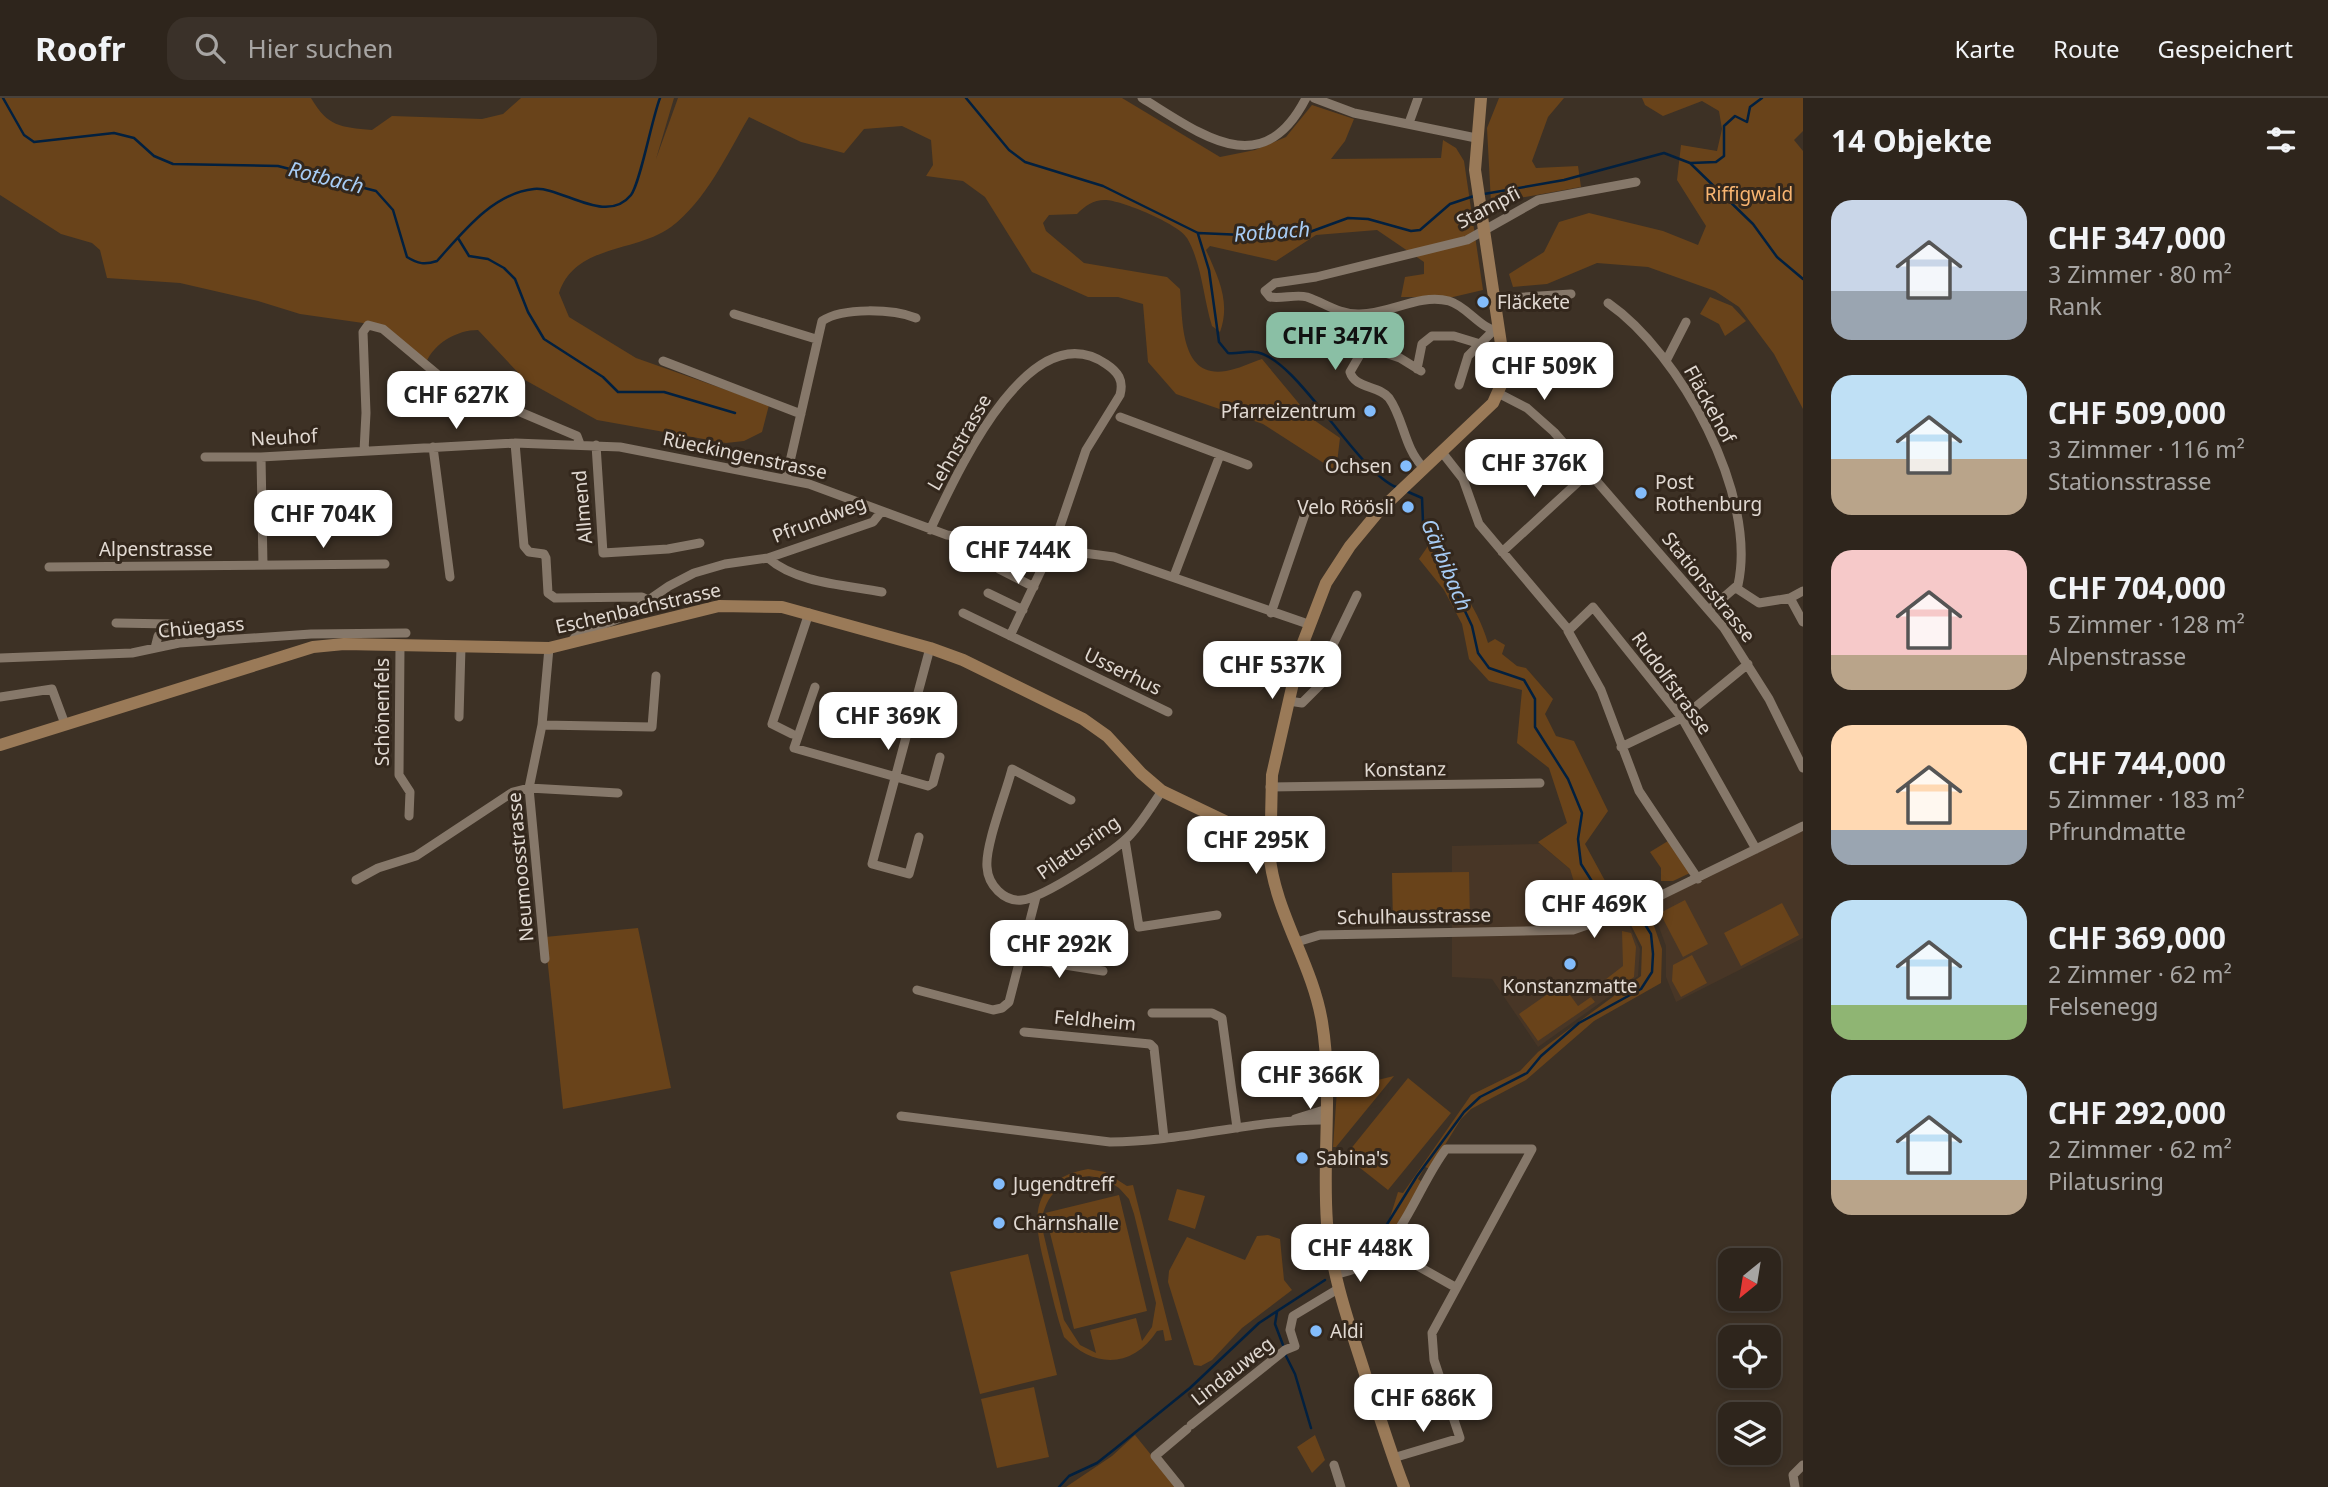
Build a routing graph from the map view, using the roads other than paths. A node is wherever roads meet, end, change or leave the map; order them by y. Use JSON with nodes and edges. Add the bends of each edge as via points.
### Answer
{"nodes":[{"id":1,"x":1142,"y":98,"type":"edge"},
{"id":2,"x":1306,"y":98,"type":"edge"},
{"id":3,"x":1314,"y":98,"type":"edge"},
{"id":4,"x":1418,"y":98,"type":"edge"},
{"id":5,"x":1481,"y":98,"type":"edge"},
{"id":6,"x":1409,"y":123,"type":"junction"},
{"id":7,"x":1476,"y":144,"type":"junction"},
{"id":8,"x":1636,"y":181,"type":"dead end"},
{"id":9,"x":1571,"y":294,"type":"dead end"},
{"id":10,"x":1494,"y":295,"type":"junction"},
{"id":11,"x":1608,"y":303,"type":"dead end"},
{"id":12,"x":734,"y":314,"type":"dead end"},
{"id":13,"x":916,"y":318,"type":"dead end"},
{"id":14,"x":1686,"y":322,"type":"dead end"},
{"id":15,"x":1496,"y":331,"type":"junction"},
{"id":16,"x":816,"y":339,"type":"junction"},
{"id":17,"x":1477,"y":343,"type":"junction"},
{"id":18,"x":663,"y":361,"type":"dead end"},
{"id":19,"x":1666,"y":361,"type":"junction"},
{"id":20,"x":1459,"y":385,"type":"dead end"},
{"id":21,"x":1499,"y":393,"type":"junction"},
{"id":22,"x":801,"y":414,"type":"junction"},
{"id":23,"x":1120,"y":417,"type":"dead end"},
{"id":24,"x":515,"y":443,"type":"junction"},
{"id":25,"x":580,"y":444,"type":"junction"},
{"id":26,"x":596,"y":444,"type":"junction"},
{"id":27,"x":433,"y":447,"type":"junction"},
{"id":28,"x":364,"y":451,"type":"junction"},
{"id":29,"x":1441,"y":451,"type":"junction"},
{"id":30,"x":1220,"y":455,"type":"junction"},
{"id":31,"x":205,"y":457,"type":"dead end"},
{"id":32,"x":261,"y":457,"type":"junction"},
{"id":33,"x":1248,"y":466,"type":"dead end"},
{"id":34,"x":1423,"y":467,"type":"junction"},
{"id":35,"x":1588,"y":472,"type":"junction"},
{"id":36,"x":786,"y":479,"type":"junction"},
{"id":37,"x":1306,"y":511,"type":"dead end"},
{"id":38,"x":881,"y":512,"type":"junction"},
{"id":39,"x":930,"y":530,"type":"junction"},
{"id":40,"x":700,"y":543,"type":"dead end"},
{"id":41,"x":1052,"y":547,"type":"junction"},
{"id":42,"x":1502,"y":552,"type":"junction"},
{"id":43,"x":768,"y":558,"type":"junction"},
{"id":44,"x":385,"y":564,"type":"dead end"},
{"id":45,"x":263,"y":565,"type":"junction"},
{"id":46,"x":49,"y":567,"type":"dead end"},
{"id":47,"x":999,"y":569,"type":"dead end"},
{"id":48,"x":1174,"y":576,"type":"junction"},
{"id":49,"x":450,"y":577,"type":"dead end"},
{"id":50,"x":1034,"y":587,"type":"junction"},
{"id":51,"x":1736,"y":588,"type":"junction"},
{"id":52,"x":1803,"y":591,"type":"edge"},
{"id":53,"x":882,"y":592,"type":"dead end"},
{"id":54,"x":988,"y":593,"type":"dead end"},
{"id":55,"x":1357,"y":595,"type":"dead end"},
{"id":56,"x":1790,"y":598,"type":"junction"},
{"id":57,"x":648,"y":600,"type":"junction"},
{"id":58,"x":1023,"y":610,"type":"junction"},
{"id":59,"x":1709,"y":610,"type":"junction"},
{"id":60,"x":809,"y":613,"type":"junction"},
{"id":61,"x":963,"y":613,"type":"dead end"},
{"id":62,"x":1271,"y":613,"type":"junction"},
{"id":63,"x":1803,"y":622,"type":"edge"},
{"id":64,"x":116,"y":623,"type":"dead end"},
{"id":65,"x":1308,"y":624,"type":"junction"},
{"id":66,"x":1567,"y":629,"type":"junction"},
{"id":67,"x":406,"y":633,"type":"dead end"},
{"id":68,"x":1010,"y":636,"type":"junction"},
{"id":69,"x":272,"y":639,"type":"junction"},
{"id":70,"x":569,"y":645,"type":"junction"},
{"id":71,"x":400,"y":646,"type":"junction"},
{"id":72,"x":461,"y":647,"type":"junction"},
{"id":73,"x":155,"y":648,"type":"junction"},
{"id":74,"x":549,"y":648,"type":"junction"},
{"id":75,"x":930,"y":648,"type":"junction"},
{"id":76,"x":277,"y":657,"type":"junction"},
{"id":77,"x":0,"y":658,"type":"edge"},
{"id":78,"x":1748,"y":664,"type":"junction"},
{"id":79,"x":656,"y":676,"type":"dead end"},
{"id":80,"x":815,"y":687,"type":"dead end"},
{"id":81,"x":0,"y":697,"type":"edge"},
{"id":82,"x":1289,"y":701,"type":"junction"},
{"id":83,"x":1168,"y":712,"type":"dead end"},
{"id":84,"x":458,"y":717,"type":"dead end"},
{"id":85,"x":1682,"y":718,"type":"junction"},
{"id":86,"x":65,"y":724,"type":"junction"},
{"id":87,"x":542,"y":725,"type":"junction"},
{"id":88,"x":792,"y":734,"type":"dead end"},
{"id":89,"x":0,"y":745,"type":"edge"},
{"id":90,"x":1621,"y":747,"type":"junction"},
{"id":91,"x":940,"y":757,"type":"dead end"},
{"id":92,"x":1803,"y":768,"type":"edge"},
{"id":93,"x":897,"y":778,"type":"junction"},
{"id":94,"x":1540,"y":783,"type":"dead end"},
{"id":95,"x":1270,"y":787,"type":"junction"},
{"id":96,"x":529,"y":788,"type":"junction"},
{"id":97,"x":1162,"y":791,"type":"junction"},
{"id":98,"x":618,"y":793,"type":"dead end"},
{"id":99,"x":1072,"y":800,"type":"dead end"},
{"id":100,"x":409,"y":816,"type":"dead end"},
{"id":101,"x":1271,"y":821,"type":"junction"},
{"id":102,"x":1803,"y":826,"type":"edge"},
{"id":103,"x":1256,"y":836,"type":"junction"},
{"id":104,"x":919,"y":837,"type":"dead end"},
{"id":105,"x":1125,"y":840,"type":"junction"},
{"id":106,"x":1756,"y":849,"type":"junction"},
{"id":107,"x":1269,"y":851,"type":"junction"},
{"id":108,"x":1698,"y":879,"type":"junction"},
{"id":109,"x":356,"y":880,"type":"dead end"},
{"id":110,"x":1036,"y":897,"type":"junction"},
{"id":111,"x":1217,"y":915,"type":"dead end"},
{"id":112,"x":1297,"y":942,"type":"junction"},
{"id":113,"x":1020,"y":958,"type":"junction"},
{"id":114,"x":545,"y":959,"type":"dead end"},
{"id":115,"x":1103,"y":971,"type":"dead end"},
{"id":116,"x":917,"y":990,"type":"dead end"},
{"id":117,"x":1152,"y":1013,"type":"dead end"},
{"id":118,"x":1024,"y":1032,"type":"dead end"},
{"id":119,"x":1327,"y":1114,"type":"junction"},
{"id":120,"x":901,"y":1116,"type":"dead end"},
{"id":121,"x":1237,"y":1128,"type":"junction"},
{"id":122,"x":1164,"y":1138,"type":"junction"},
{"id":123,"x":1384,"y":1247,"type":"junction"},
{"id":124,"x":1335,"y":1274,"type":"junction"},
{"id":125,"x":1455,"y":1287,"type":"junction"},
{"id":126,"x":1338,"y":1289,"type":"junction"},
{"id":127,"x":1394,"y":1458,"type":"junction"},
{"id":128,"x":1334,"y":1465,"type":"dead end"},
{"id":129,"x":1803,"y":1465,"type":"edge"},
{"id":130,"x":1180,"y":1487,"type":"edge"},
{"id":131,"x":1341,"y":1487,"type":"edge"},
{"id":132,"x":1404,"y":1487,"type":"edge"},
{"id":133,"x":1795,"y":1487,"type":"edge"}],
"edges":[{"from":1,"to":2,"type":"street","via":[[1213,140],[1242,146],[1280,134]]},
{"from":3,"to":6,"type":"street","via":[[1354,113]]},
{"from":4,"to":6,"type":"street"},
{"from":5,"to":7,"type":"main road"},
{"from":6,"to":7,"type":"street"},
{"from":7,"to":10,"type":"main road","via":[[1478,197]]},
{"from":8,"to":15,"type":"street","name":"Stampfi","via":[[1538,200],[1467,240],[1275,283],[1265,291],[1270,297],[1306,296],[1331,309],[1359,314],[1432,299],[1450,301]]},
{"from":9,"to":10,"type":"street"},
{"from":10,"to":15,"type":"main road"},
{"from":11,"to":19,"type":"street","via":[[1644,332]]},
{"from":12,"to":16,"type":"street"},
{"from":13,"to":16,"type":"street","via":[[892,310],[835,315],[822,321]]},
{"from":14,"to":19,"type":"street","name":"Fläckehof"},
{"from":15,"to":17,"type":"street"},
{"from":15,"to":21,"type":"main road","via":[[1503,369]]},
{"from":16,"to":22,"type":"street"},
{"from":17,"to":20,"type":"street"},
{"from":17,"to":34,"type":"street","via":[[1454,336],[1426,338],[1419,370],[1367,346],[1350,372],[1391,400],[1413,456]]},
{"from":18,"to":22,"type":"street"},
{"from":19,"to":51,"type":"street","name":"Fläckehof","via":[[1698,413],[1735,497],[1740,525]]},
{"from":21,"to":29,"type":"main road"},
{"from":21,"to":35,"type":"street","name":"Stationsstrasse","via":[[1539,417]]},
{"from":22,"to":36,"type":"street"},
{"from":23,"to":30,"type":"street"},
{"from":24,"to":25,"type":"street","name":"Rüeckingenstrasse"},
{"from":24,"to":27,"type":"street","name":"Rüeckingenstrasse"},
{"from":24,"to":57,"type":"street","via":[[524,546],[529,552],[544,554],[548,593],[552,597]]},
{"from":25,"to":26,"type":"street","name":"Rüeckingenstrasse"},
{"from":25,"to":28,"type":"street","via":[[577,436],[444,380],[383,329],[368,325],[363,332]]},
{"from":26,"to":36,"type":"street","name":"Rüeckingenstrasse"},
{"from":26,"to":40,"type":"street","name":"Allmend","via":[[603,553]]},
{"from":27,"to":28,"type":"street","name":"Rüeckingenstrasse"},
{"from":27,"to":49,"type":"street"},
{"from":28,"to":32,"type":"street","name":"Neuhof"},
{"from":29,"to":34,"type":"main road"},
{"from":29,"to":42,"type":"street","via":[[1464,479],[1479,524]]},
{"from":30,"to":33,"type":"street"},
{"from":30,"to":48,"type":"street"},
{"from":31,"to":32,"type":"street","name":"Neuhof"},
{"from":32,"to":45,"type":"street"},
{"from":34,"to":65,"type":"main road","via":[[1339,561]]},
{"from":35,"to":42,"type":"street"},
{"from":35,"to":59,"type":"street","name":"Stationsstrasse"},
{"from":36,"to":38,"type":"street","name":"Rüeckingenstrasse"},
{"from":37,"to":62,"type":"street"},
{"from":38,"to":39,"type":"street","name":"Rüeckingenstrasse"},
{"from":38,"to":43,"type":"street","name":"Pfrundweg","via":[[873,522]]},
{"from":39,"to":41,"type":"street","name":"Rüeckingenstrasse","via":[[975,541]]},
{"from":39,"to":41,"type":"street","name":"Lehnstrasse","via":[[1010,390],[1047,361],[1081,353],[1115,370],[1122,387],[1086,450]]},
{"from":41,"to":48,"type":"street","name":"Rüeckingenstrasse","via":[[1101,554]]},
{"from":41,"to":50,"type":"street"},
{"from":42,"to":66,"type":"street"},
{"from":43,"to":53,"type":"street","name":"Pfrundweg","via":[[779,568]]},
{"from":43,"to":57,"type":"street","name":"Pfrundweg","via":[[694,573]]},
{"from":44,"to":45,"type":"street","name":"Alpenstrasse"},
{"from":45,"to":46,"type":"street","name":"Alpenstrasse"},
{"from":47,"to":50,"type":"street"},
{"from":48,"to":62,"type":"street","name":"Rüeckingenstrasse"},
{"from":50,"to":58,"type":"street"},
{"from":51,"to":56,"type":"street","via":[[1759,603]]},
{"from":51,"to":59,"type":"street"},
{"from":52,"to":56,"type":"street"},
{"from":54,"to":58,"type":"street"},
{"from":55,"to":82,"type":"street","via":[[1328,655],[1322,683],[1302,703]]},
{"from":56,"to":63,"type":"street"},
{"from":57,"to":70,"type":"street","name":"Pfrundweg","via":[[627,615],[576,635]]},
{"from":58,"to":68,"type":"street"},
{"from":59,"to":78,"type":"street","name":"Stationsstrasse"},
{"from":60,"to":70,"type":"main road","name":"Eschenbachstrasse","via":[[753,605],[719,606]]},
{"from":60,"to":75,"type":"main road","name":"Eschenbachstrasse"},
{"from":60,"to":88,"type":"street","via":[[772,724]]},
{"from":61,"to":68,"type":"street","name":"Usserhus"},
{"from":62,"to":65,"type":"street","name":"Rüeckingenstrasse"},
{"from":64,"to":73,"type":"street","via":[[171,624],[173,633],[158,636]]},
{"from":65,"to":82,"type":"main road"},
{"from":66,"to":85,"type":"street","name":"Rudolfstrasse","via":[[1593,607]]},
{"from":66,"to":90,"type":"street","via":[[1601,690]]},
{"from":67,"to":69,"type":"street","name":"Chüegass"},
{"from":68,"to":83,"type":"street","name":"Usserhus"},
{"from":69,"to":73,"type":"street","name":"Chüegass"},
{"from":69,"to":76,"type":"street"},
{"from":70,"to":74,"type":"main road","name":"Eschenbachstrasse"},
{"from":71,"to":72,"type":"main road","name":"Eschenbachstrasse"},
{"from":71,"to":76,"type":"main road","name":"Eschenbachstrasse","via":[[328,645]]},
{"from":71,"to":100,"type":"street","name":"Schönenfels","via":[[399,775],[410,792]]},
{"from":72,"to":74,"type":"main road","name":"Eschenbachstrasse"},
{"from":72,"to":84,"type":"street"},
{"from":73,"to":77,"type":"street","name":"Chüegass","via":[[132,653]]},
{"from":74,"to":87,"type":"street","name":"Neumoosstrasse"},
{"from":75,"to":93,"type":"street"},
{"from":75,"to":97,"type":"main road","name":"Eschenbachstrasse","via":[[1090,723]]},
{"from":76,"to":86,"type":"main road","name":"Eschenbachstrasse"},
{"from":78,"to":85,"type":"street"},
{"from":78,"to":92,"type":"street","name":"Stationsstrasse"},
{"from":79,"to":87,"type":"street","via":[[652,727]]},
{"from":80,"to":93,"type":"street","via":[[794,748]]},
{"from":81,"to":86,"type":"street","via":[[52,689]]},
{"from":82,"to":95,"type":"main road"},
{"from":85,"to":90,"type":"street"},
{"from":85,"to":106,"type":"street","name":"Rudolfstrasse"},
{"from":86,"to":89,"type":"main road","name":"Eschenbachstrasse"},
{"from":87,"to":96,"type":"street","name":"Neumoosstrasse"},
{"from":90,"to":108,"type":"street","via":[[1639,791]]},
{"from":91,"to":93,"type":"street","via":[[931,785]]},
{"from":93,"to":104,"type":"street","via":[[872,864],[909,874]]},
{"from":94,"to":95,"type":"street","name":"Konstanz"},
{"from":95,"to":101,"type":"main road"},
{"from":96,"to":98,"type":"street"},
{"from":96,"to":109,"type":"street","via":[[497,799],[416,856]]},
{"from":96,"to":114,"type":"street","name":"Neumoosstrasse"},
{"from":97,"to":103,"type":"main road","name":"Eschenbachstrasse"},
{"from":97,"to":105,"type":"street","name":"Pilatusring"},
{"from":99,"to":110,"type":"street","name":"Pilatusring","via":[[1012,769],[987,869],[1000,893],[1021,900]]},
{"from":101,"to":103,"type":"main road","via":[[1260,826]]},
{"from":101,"to":107,"type":"main road","via":[[1282,826],[1286,837],[1281,848]]},
{"from":102,"to":106,"type":"street","name":"Schulhausstrasse"},
{"from":103,"to":107,"type":"main road","via":[[1260,846]]},
{"from":105,"to":110,"type":"street","name":"Pilatusring"},
{"from":105,"to":111,"type":"street","via":[[1139,928]]},
{"from":106,"to":108,"type":"street","name":"Schulhausstrasse"},
{"from":107,"to":112,"type":"main road","via":[[1277,895]]},
{"from":108,"to":112,"type":"street","name":"Schulhausstrasse","via":[[1573,930],[1320,935]]},
{"from":110,"to":113,"type":"street","name":"Pilatusring"},
{"from":112,"to":119,"type":"main road","via":[[1322,1023],[1328,1064]]},
{"from":113,"to":115,"type":"street"},
{"from":113,"to":116,"type":"street","name":"Pilatusring","via":[[1009,1002],[1002,1009]]},
{"from":117,"to":121,"type":"street","name":"Feldheim","via":[[1212,1013],[1222,1018]]},
{"from":118,"to":122,"type":"street","name":"Feldheim","via":[[1150,1044]]},
{"from":119,"to":121,"type":"street"},
{"from":119,"to":124,"type":"main road","via":[[1326,1205]]},
{"from":120,"to":122,"type":"street","via":[[1110,1142]]},
{"from":121,"to":122,"type":"street"},
{"from":123,"to":124,"type":"street","via":[[1355,1269]]},
{"from":123,"to":125,"type":"street"},
{"from":123,"to":125,"type":"street","via":[[1446,1149],[1532,1149]]},
{"from":124,"to":126,"type":"main road"},
{"from":125,"to":127,"type":"street","via":[[1436,1320],[1431,1345],[1460,1438]]},
{"from":126,"to":127,"type":"main road"},
{"from":126,"to":130,"type":"street","name":"Lindauweg","via":[[1293,1316],[1290,1330],[1295,1346],[1284,1350],[1155,1456]]},
{"from":127,"to":132,"type":"main road"},
{"from":128,"to":131,"type":"street"},
{"from":129,"to":133,"type":"street","via":[[1793,1475]]}]}
